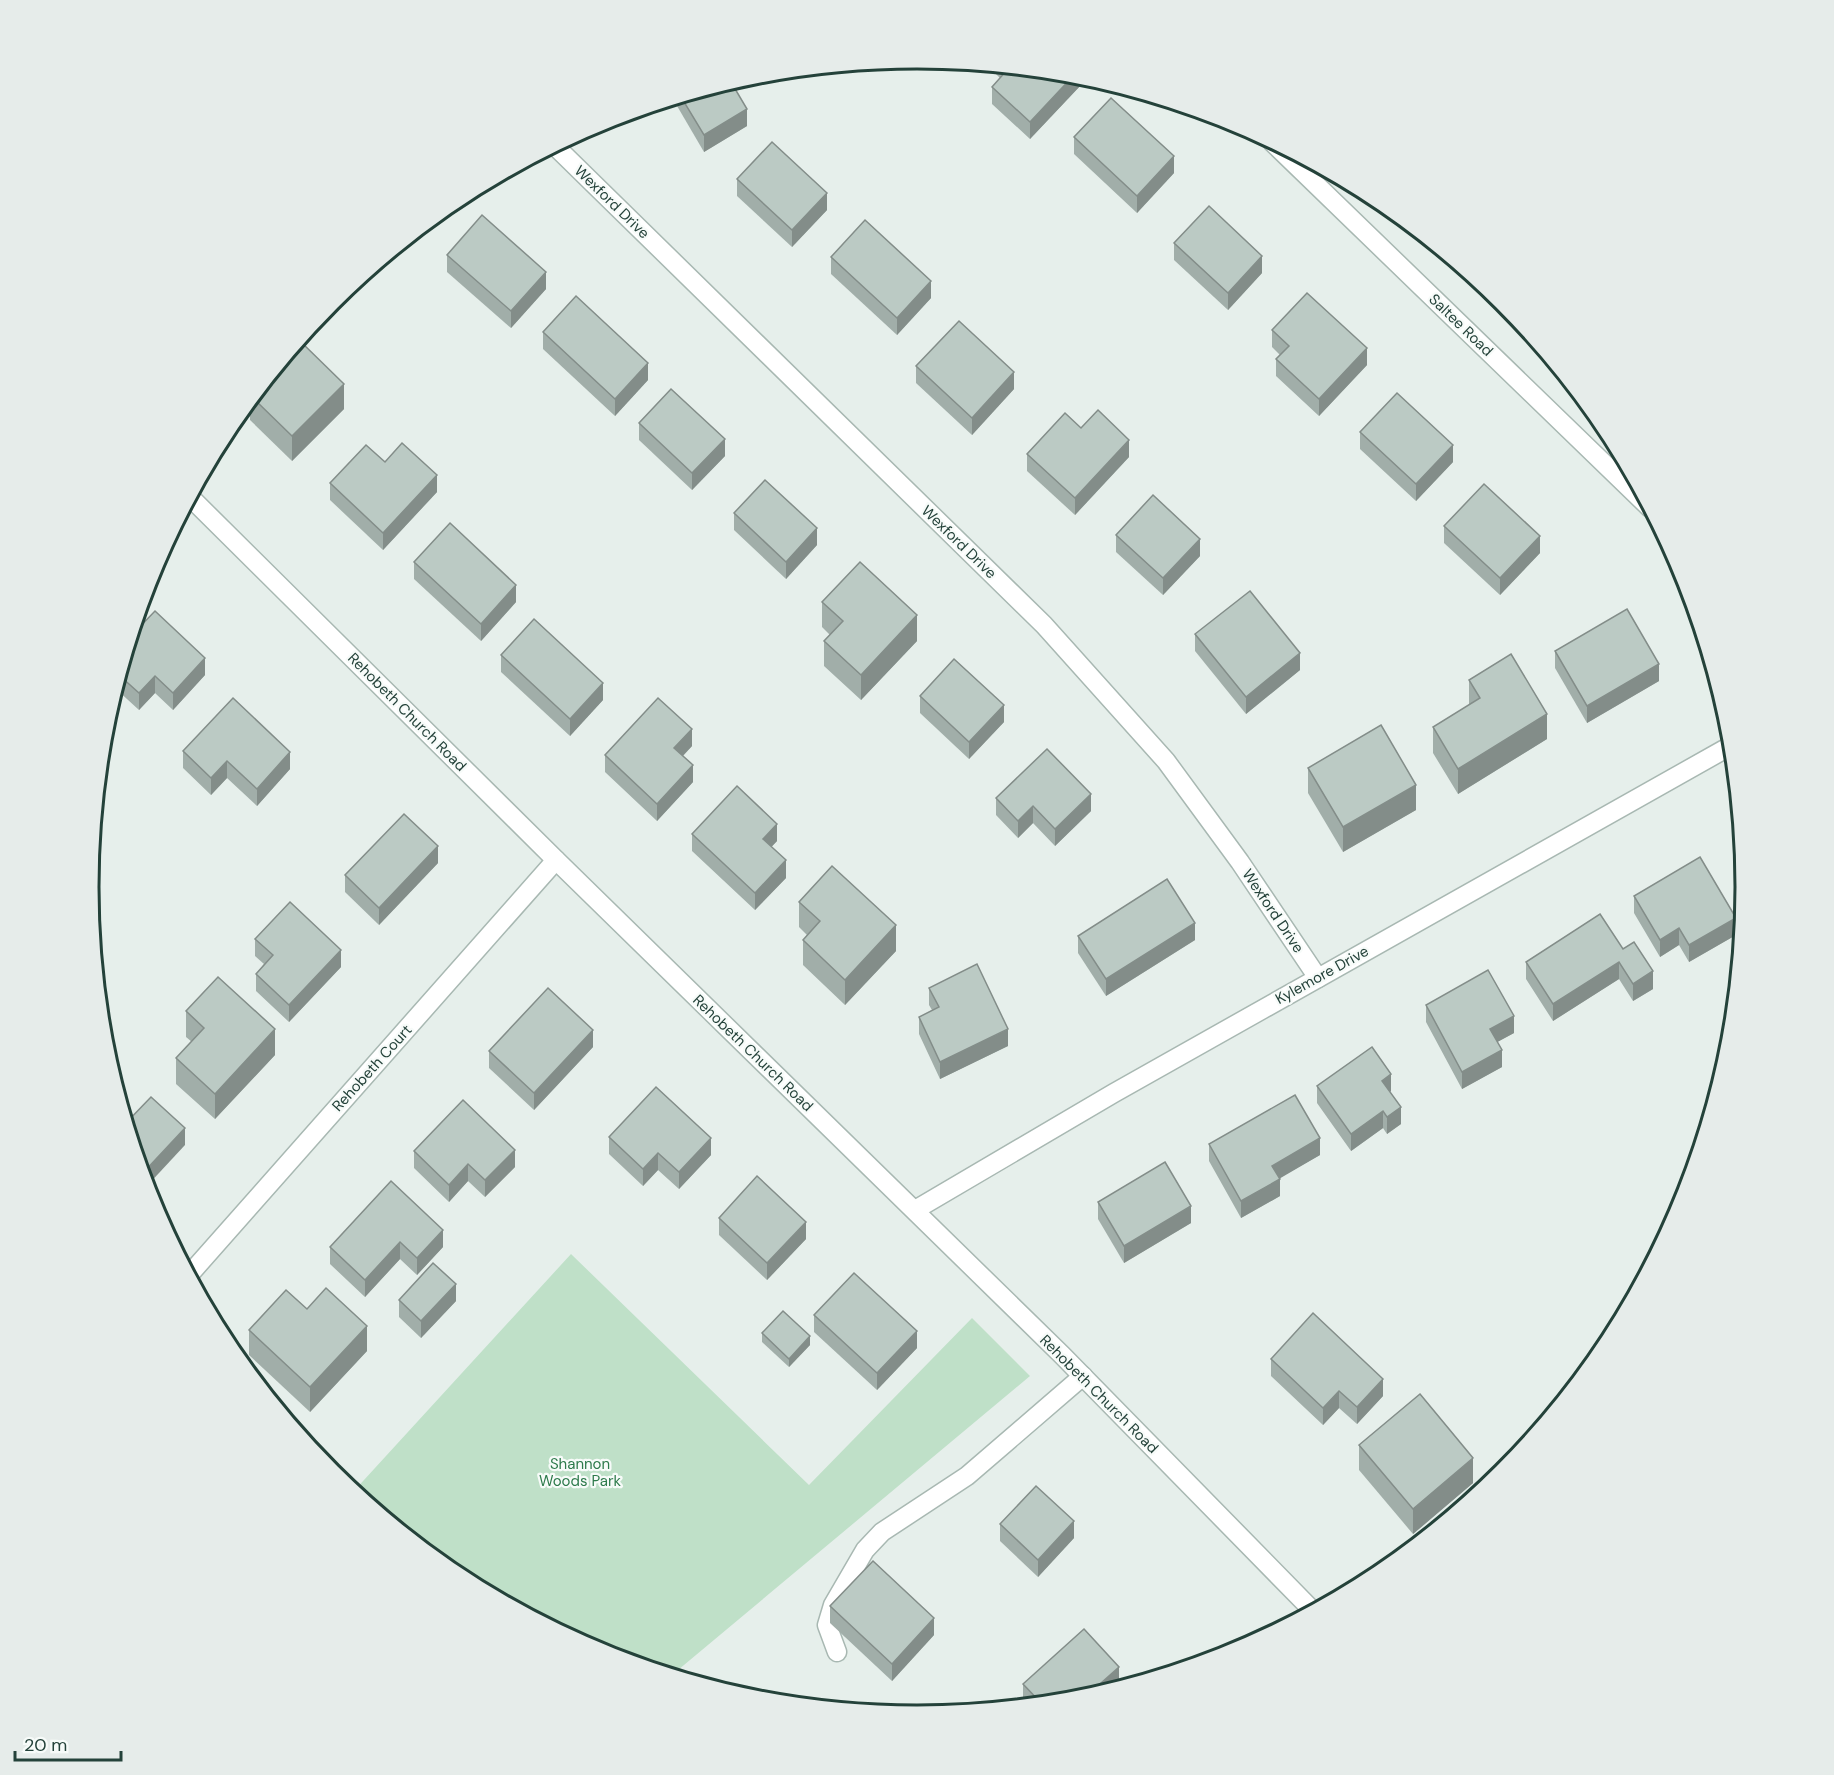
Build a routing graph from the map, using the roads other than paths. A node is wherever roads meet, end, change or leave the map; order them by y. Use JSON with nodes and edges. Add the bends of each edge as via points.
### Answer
{"nodes":[{"id":1,"x":560,"y":151,"type":"edge"},
{"id":2,"x":1289,"y":159,"type":"edge"},
{"id":3,"x":1633,"y":492,"type":"edge"},
{"id":4,"x":195,"y":502,"type":"edge"},
{"id":5,"x":1723,"y":750,"type":"edge"},
{"id":6,"x":556,"y":860,"type":"junction"},
{"id":7,"x":1318,"y":978,"type":"junction"},
{"id":8,"x":915,"y":1210,"type":"junction"},
{"id":9,"x":194,"y":1270,"type":"edge"},
{"id":10,"x":1083,"y":1376,"type":"junction"},
{"id":11,"x":1308,"y":1606,"type":"edge"},
{"id":12,"x":837,"y":1652,"type":"dead end"}],
"edges":[{"from":1,"to":7,"type":"street","name":"Wexford Drive","via":[[1044,625],[1166,761]]},
{"from":2,"to":3,"type":"street","name":"Saltee Road"},
{"from":4,"to":6,"type":"street","name":"Rehobeth Church Road"},
{"from":5,"to":7,"type":"street","name":"Kylemore Drive"},
{"from":6,"to":8,"type":"street","name":"Rehobeth Church Road"},
{"from":6,"to":9,"type":"street","name":"Rehobeth Court"},
{"from":7,"to":8,"type":"street","name":"Kylemore Drive"},
{"from":8,"to":10,"type":"street","name":"Rehobeth Church Road"},
{"from":10,"to":11,"type":"street","name":"Rehobeth Church Road"},
{"from":10,"to":12,"type":"street","via":[[967,1476],[882,1532],[865,1550],[833,1605],[827,1625]]}]}
